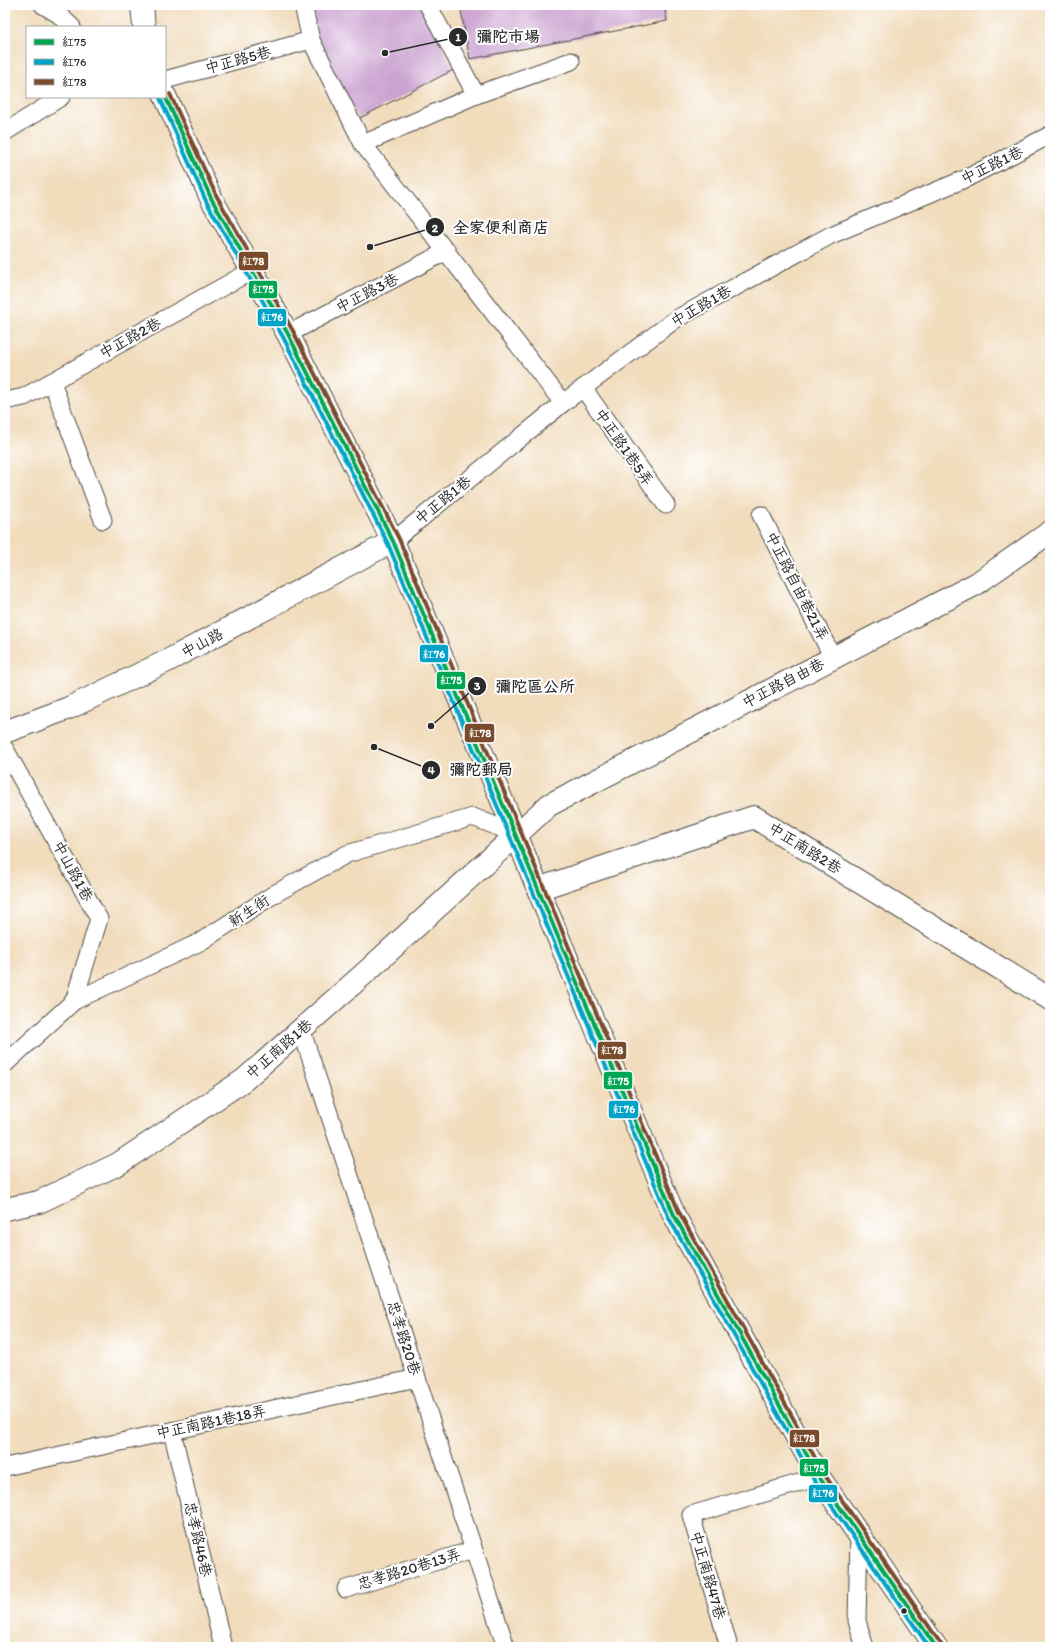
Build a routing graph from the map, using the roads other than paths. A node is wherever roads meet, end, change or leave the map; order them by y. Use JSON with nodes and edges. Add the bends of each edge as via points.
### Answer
{"nodes":[{"id":1,"x":43,"y":5,"type":"edge"},
{"id":2,"x":142,"y":5,"type":"edge"},
{"id":3,"x":303,"y":5,"type":"edge"},
{"id":4,"x":428,"y":5,"type":"edge"},
{"id":5,"x":71,"y":26,"type":"edge"},
{"id":6,"x":144,"y":26,"type":"edge"},
{"id":7,"x":311,"y":40,"type":"junction"},
{"id":8,"x":571,"y":61,"type":"dead end"},
{"id":9,"x":166,"y":80,"type":"edge"},
{"id":10,"x":476,"y":95,"type":"junction"},
{"id":11,"x":59,"y":98,"type":"edge"},
{"id":12,"x":166,"y":98,"type":"edge"},
{"id":13,"x":5,"y":132,"type":"edge"},
{"id":14,"x":1050,"y":135,"type":"edge"},
{"id":15,"x":363,"y":144,"type":"junction"},
{"id":16,"x":447,"y":251,"type":"junction"},
{"id":17,"x":253,"y":270,"type":"junction"},
{"id":18,"x":288,"y":334,"type":"junction"},
{"id":19,"x":52,"y":382,"type":"junction"},
{"id":20,"x":583,"y":388,"type":"junction"},
{"id":21,"x":5,"y":401,"type":"edge"},
{"id":22,"x":563,"y":403,"type":"junction"},
{"id":23,"x":666,"y":505,"type":"dead end"},
{"id":24,"x":761,"y":515,"type":"dead end"},
{"id":25,"x":104,"y":520,"type":"dead end"},
{"id":26,"x":1050,"y":532,"type":"edge"},
{"id":27,"x":393,"y":541,"type":"junction"},
{"id":28,"x":833,"y":658,"type":"junction"},
{"id":29,"x":5,"y":732,"type":"edge"},
{"id":30,"x":5,"y":749,"type":"edge"},
{"id":31,"x":516,"y":834,"type":"junction"},
{"id":32,"x":538,"y":889,"type":"junction"},
{"id":33,"x":1050,"y":999,"type":"edge"},
{"id":34,"x":74,"y":1001,"type":"junction"},
{"id":35,"x":301,"y":1029,"type":"junction"},
{"id":36,"x":5,"y":1064,"type":"edge"},
{"id":37,"x":5,"y":1210,"type":"edge"},
{"id":38,"x":417,"y":1378,"type":"junction"},
{"id":39,"x":172,"y":1431,"type":"junction"},
{"id":40,"x":5,"y":1467,"type":"edge"},
{"id":41,"x":819,"y":1477,"type":"junction"},
{"id":42,"x":859,"y":1535,"type":"junction"},
{"id":43,"x":473,"y":1550,"type":"junction"},
{"id":44,"x":346,"y":1589,"type":"dead end"},
{"id":45,"x":223,"y":1647,"type":"edge"},
{"id":46,"x":506,"y":1647,"type":"edge"},
{"id":47,"x":729,"y":1647,"type":"edge"},
{"id":48,"x":865,"y":1647,"type":"edge"},
{"id":49,"x":936,"y":1647,"type":"edge"}],
"edges":[{"from":1,"to":5,"type":"lane"},
{"from":2,"to":6,"type":"street"},
{"from":3,"to":7,"type":"lane"},
{"from":4,"to":10,"type":"lane"},
{"from":7,"to":9,"type":"lane","name":"中正路5巷"},
{"from":7,"to":15,"type":"lane"},
{"from":8,"to":10,"type":"lane"},
{"from":10,"to":15,"type":"lane"},
{"from":11,"to":13,"type":"lane"},
{"from":12,"to":17,"type":"street","via":[[211,198]]},
{"from":14,"to":20,"type":"lane","name":"中正路1巷","via":[[967,178],[830,235],[676,319]]},
{"from":15,"to":16,"type":"lane"},
{"from":16,"to":18,"type":"lane","name":"中正路3巷"},
{"from":16,"to":22,"type":"lane"},
{"from":17,"to":18,"type":"street"},
{"from":17,"to":19,"type":"lane","name":"中正路2巷"},
{"from":18,"to":27,"type":"street"},
{"from":19,"to":21,"type":"lane","name":"中正路2巷","via":[[24,397]]},
{"from":19,"to":25,"type":"lane"},
{"from":20,"to":22,"type":"lane","name":"中正路1巷"},
{"from":20,"to":23,"type":"lane","name":"中正路1巷5弄"},
{"from":22,"to":27,"type":"lane","name":"中正路1巷"},
{"from":24,"to":28,"type":"lane","name":"中正路自由巷21弄"},
{"from":26,"to":28,"type":"street","name":"中正路自由巷","via":[[976,584]]},
{"from":27,"to":29,"type":"street","name":"中山路","via":[[167,661],[69,708]]},
{"from":27,"to":31,"type":"street"},
{"from":28,"to":31,"type":"street","name":"中正路自由巷","via":[[549,805]]},
{"from":30,"to":34,"type":"lane","name":"中山路1巷","via":[[99,918]]},
{"from":31,"to":32,"type":"street"},
{"from":31,"to":34,"type":"lane","name":"新生街","via":[[473,817],[347,854],[276,893],[200,942]]},
{"from":31,"to":35,"type":"street","name":"中正南路1巷"},
{"from":32,"to":33,"type":"street","name":"中正南路2巷","via":[[754,817]]},
{"from":32,"to":41,"type":"street","via":[[674,1215]]},
{"from":34,"to":36,"type":"lane","name":"新生街"},
{"from":35,"to":37,"type":"street","name":"中正南路1巷","via":[[244,1080],[118,1164],[39,1202]]},
{"from":35,"to":38,"type":"lane","name":"忠孝路20巷"},
{"from":38,"to":39,"type":"lane","name":"中正南路1巷18弄"},
{"from":38,"to":43,"type":"lane","name":"忠孝路20巷"},
{"from":39,"to":40,"type":"lane","name":"中正南路1巷18弄"},
{"from":39,"to":45,"type":"lane","name":"忠孝路46巷"},
{"from":41,"to":42,"type":"street"},
{"from":41,"to":47,"type":"lane","name":"中正南路47巷","via":[[691,1515]]},
{"from":42,"to":48,"type":"lane","via":[[857,1621]]},
{"from":42,"to":49,"type":"street"},
{"from":43,"to":44,"type":"lane","name":"忠孝路20巷13弄"},
{"from":43,"to":46,"type":"lane","name":"忠孝路20巷"}]}
